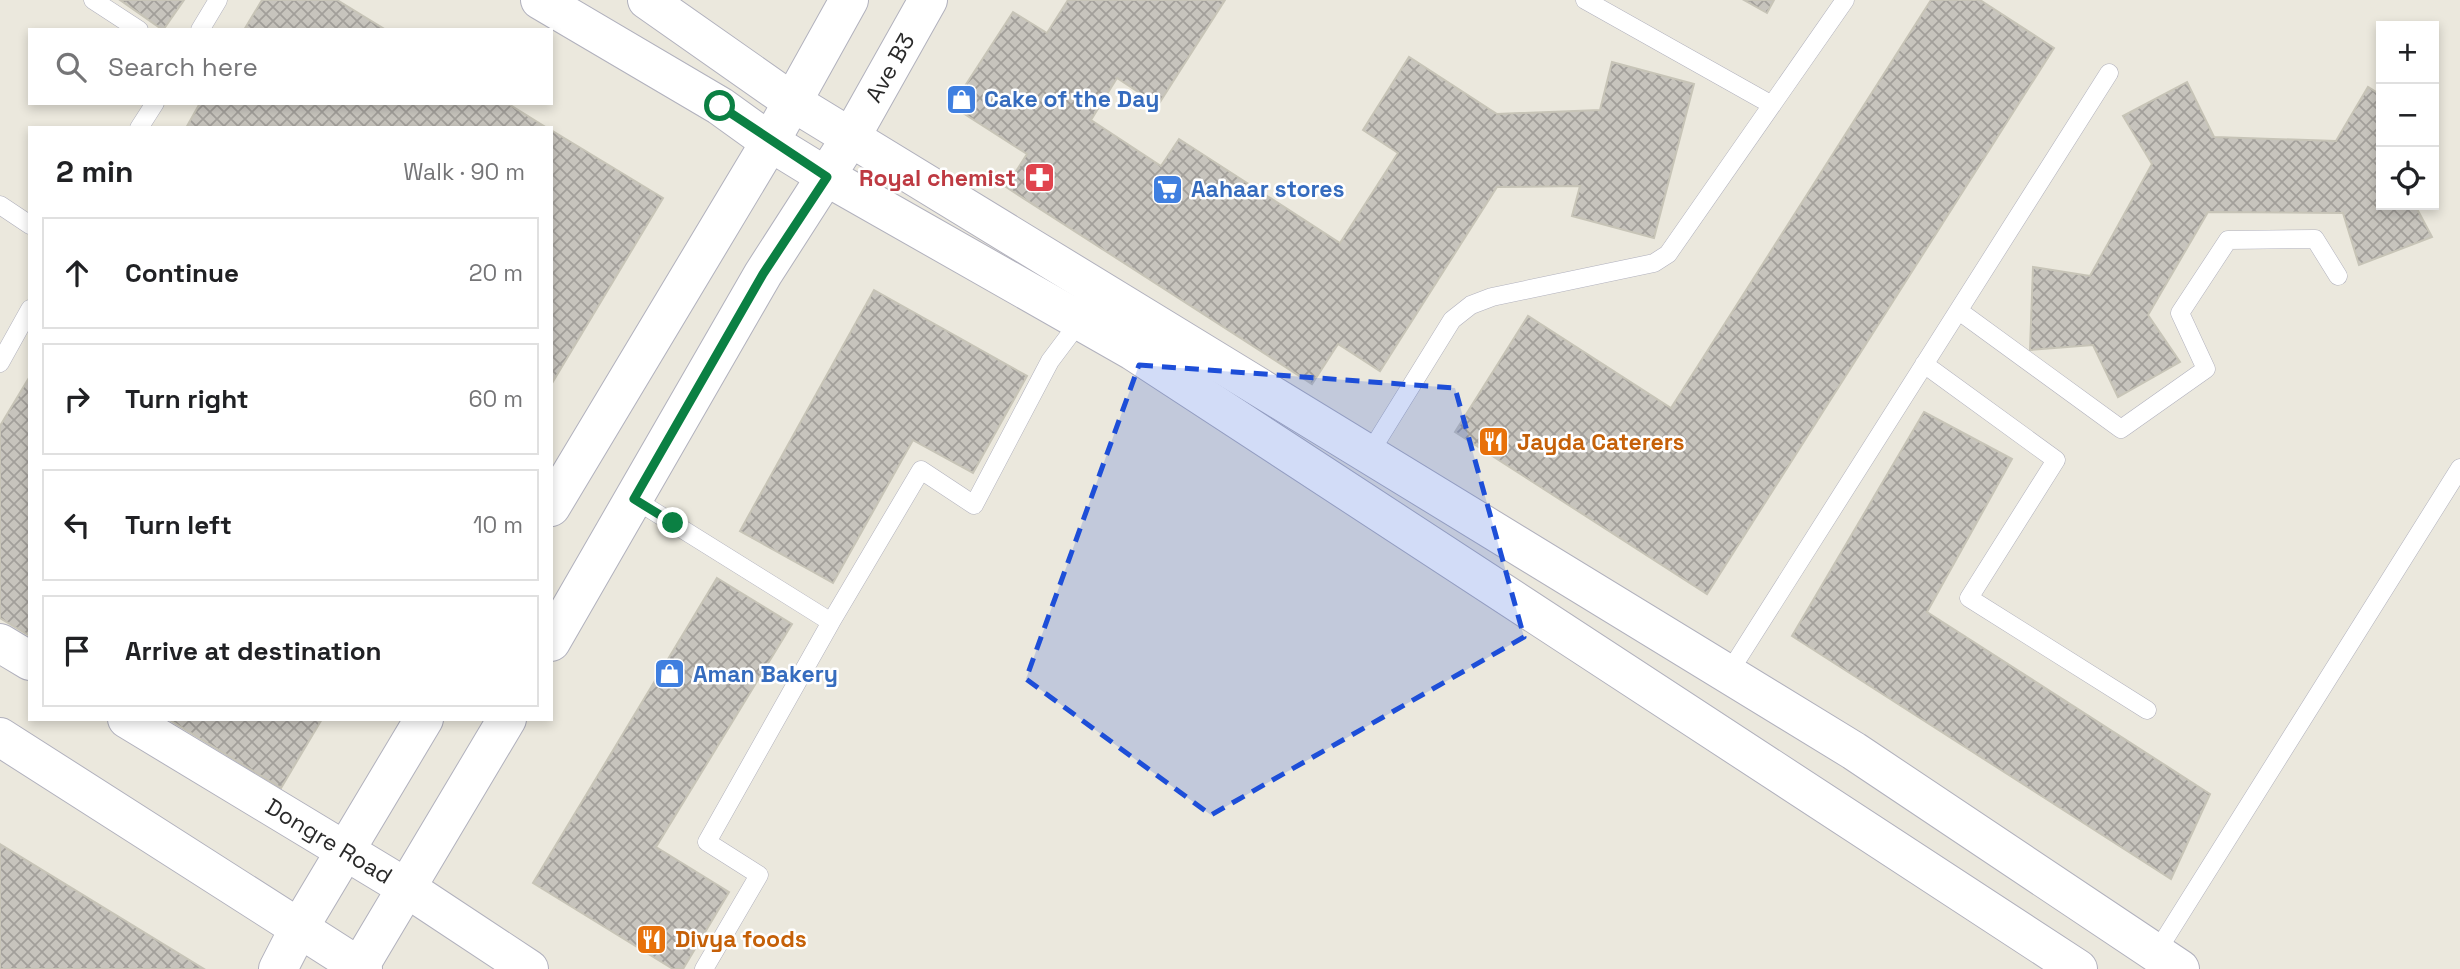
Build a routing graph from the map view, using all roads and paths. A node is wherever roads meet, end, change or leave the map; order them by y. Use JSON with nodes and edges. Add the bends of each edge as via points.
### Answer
{"nodes":[{"id":1,"x":93,"y":0,"type":"edge"},
{"id":2,"x":218,"y":0,"type":"edge"},
{"id":3,"x":540,"y":0,"type":"edge"},
{"id":4,"x":647,"y":0,"type":"edge"},
{"id":5,"x":849,"y":0,"type":"edge"},
{"id":6,"x":928,"y":0,"type":"edge"},
{"id":7,"x":1585,"y":0,"type":"edge"},
{"id":8,"x":1845,"y":0,"type":"edge"},
{"id":9,"x":136,"y":28,"type":"edge"},
{"id":10,"x":201,"y":28,"type":"edge"},
{"id":11,"x":2109,"y":73,"type":"dead end"},
{"id":12,"x":791,"y":101,"type":"junction"},
{"id":13,"x":154,"y":105,"type":"edge"},
{"id":14,"x":1772,"y":105,"type":"junction"},
{"id":15,"x":140,"y":126,"type":"edge"},
{"id":16,"x":851,"y":137,"type":"junction"},
{"id":17,"x":770,"y":142,"type":"junction"},
{"id":18,"x":827,"y":177,"type":"junction"},
{"id":19,"x":0,"y":205,"type":"edge"},
{"id":20,"x":28,"y":224,"type":"edge"},
{"id":21,"x":2338,"y":276,"type":"dead end"},
{"id":22,"x":1959,"y":311,"type":"junction"},
{"id":23,"x":28,"y":313,"type":"edge"},
{"id":24,"x":1080,"y":321,"type":"junction"},
{"id":25,"x":0,"y":363,"type":"edge"},
{"id":26,"x":1924,"y":364,"type":"junction"},
{"id":27,"x":1369,"y":454,"type":"junction"},
{"id":28,"x":2460,"y":468,"type":"edge"},
{"id":29,"x":634,"y":499,"type":"junction"},
{"id":30,"x":553,"y":504,"type":"edge"},
{"id":31,"x":831,"y":622,"type":"junction"},
{"id":32,"x":553,"y":639,"type":"edge"},
{"id":33,"x":0,"y":643,"type":"edge"},
{"id":34,"x":28,"y":660,"type":"edge"},
{"id":35,"x":1728,"y":674,"type":"junction"},
{"id":36,"x":2147,"y":710,"type":"dead end"},
{"id":37,"x":130,"y":721,"type":"edge"},
{"id":38,"x":423,"y":721,"type":"edge"},
{"id":39,"x":506,"y":721,"type":"edge"},
{"id":40,"x":0,"y":737,"type":"edge"},
{"id":41,"x":345,"y":850,"type":"junction"},
{"id":42,"x":405,"y":887,"type":"junction"},
{"id":43,"x":299,"y":928,"type":"junction"},
{"id":44,"x":2168,"y":961,"type":"edge"},
{"id":45,"x":360,"y":968,"type":"edge"},
{"id":46,"x":278,"y":969,"type":"edge"},
{"id":47,"x":529,"y":969,"type":"edge"},
{"id":48,"x":704,"y":969,"type":"edge"},
{"id":49,"x":2078,"y":969,"type":"edge"}],
"edges":[{"from":1,"to":9,"type":"lane"},
{"from":2,"to":10,"type":"lane"},
{"from":3,"to":17,"type":"street","via":[[720,106]]},
{"from":4,"to":12,"type":"street"},
{"from":5,"to":12,"type":"street"},
{"from":6,"to":16,"type":"street","name":"Ave B3"},
{"from":7,"to":14,"type":"lane"},
{"from":8,"to":14,"type":"lane"},
{"from":11,"to":22,"type":"lane"},
{"from":12,"to":16,"type":"street"},
{"from":12,"to":17,"type":"street"},
{"from":13,"to":15,"type":"lane"},
{"from":14,"to":27,"type":"lane","via":[[1668,254],[1654,263],[1492,297],[1471,305],[1452,320]]},
{"from":16,"to":18,"type":"street","name":"Ave B3"},
{"from":16,"to":27,"type":"street"},
{"from":17,"to":18,"type":"street"},
{"from":17,"to":30,"type":"street"},
{"from":18,"to":24,"type":"street"},
{"from":18,"to":29,"type":"street","name":"Ave B3","via":[[763,274]]},
{"from":19,"to":20,"type":"lane"},
{"from":21,"to":22,"type":"lane","via":[[2315,239],[2228,240],[2180,313],[2206,369],[2121,429]]},
{"from":22,"to":26,"type":"lane"},
{"from":23,"to":25,"type":"lane"},
{"from":24,"to":31,"type":"lane","via":[[1050,361],[974,505],[921,470]]},
{"from":24,"to":49,"type":"street","via":[[1133,351]]},
{"from":26,"to":35,"type":"lane"},
{"from":26,"to":36,"type":"lane","via":[[2056,460],[1969,598]]},
{"from":27,"to":35,"type":"street"},
{"from":28,"to":44,"type":"lane"},
{"from":29,"to":31,"type":"lane"},
{"from":29,"to":32,"type":"street","name":"Ave B3"},
{"from":31,"to":48,"type":"lane","via":[[707,842],[759,875]]},
{"from":33,"to":34,"type":"street"},
{"from":35,"to":44,"type":"street","via":[[1854,751]]},
{"from":37,"to":41,"type":"street","name":"Dongre Road"},
{"from":38,"to":41,"type":"street"},
{"from":39,"to":42,"type":"street"},
{"from":40,"to":43,"type":"street"},
{"from":41,"to":42,"type":"street","name":"Dongre Road"},
{"from":41,"to":43,"type":"street"},
{"from":42,"to":45,"type":"street"},
{"from":42,"to":47,"type":"street","name":"Dongre Road"},
{"from":43,"to":45,"type":"street"},
{"from":43,"to":46,"type":"street"}]}
